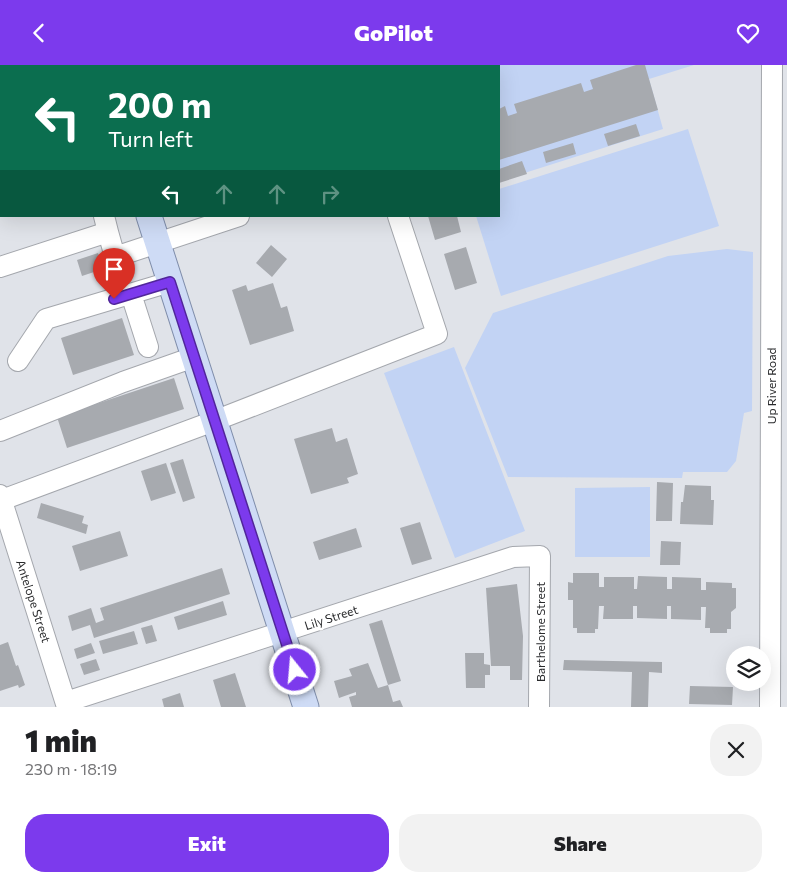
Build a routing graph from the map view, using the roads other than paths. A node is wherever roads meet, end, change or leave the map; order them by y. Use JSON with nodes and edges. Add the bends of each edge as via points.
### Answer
{"nodes":[{"id":1,"x":774,"y":66,"type":"edge"},
{"id":2,"x":780,"y":92,"type":"edge"},
{"id":3,"x":149,"y":217,"type":"edge"},
{"id":4,"x":236,"y":217,"type":"edge"},
{"id":5,"x":398,"y":217,"type":"edge"},
{"id":6,"x":106,"y":224,"type":"edge"},
{"id":7,"x":158,"y":243,"type":"junction"},
{"id":8,"x":0,"y":267,"type":"edge"},
{"id":9,"x":170,"y":282,"type":"junction"},
{"id":10,"x":131,"y":293,"type":"junction"},
{"id":11,"x":148,"y":347,"type":"dead end"},
{"id":12,"x":194,"y":357,"type":"junction"},
{"id":13,"x":18,"y":361,"type":"dead end"},
{"id":14,"x":214,"y":421,"type":"junction"},
{"id":15,"x":0,"y":431,"type":"edge"},
{"id":16,"x":1,"y":497,"type":"edge"},
{"id":17,"x":540,"y":557,"type":"joint"},
{"id":18,"x":284,"y":633,"type":"junction"},
{"id":19,"x":779,"y":635,"type":"edge"},
{"id":20,"x":66,"y":705,"type":"edge"},
{"id":21,"x":306,"y":707,"type":"edge"},
{"id":22,"x":539,"y":707,"type":"edge"},
{"id":23,"x":770,"y":707,"type":"edge"}],
"edges":[{"from":1,"to":2,"type":"street","name":"Up River Road"},
{"from":2,"to":19,"type":"street","name":"Up River Road"},
{"from":3,"to":7,"type":"main road"},
{"from":4,"to":7,"type":"street"},
{"from":5,"to":14,"type":"street","via":[[437,334]]},
{"from":6,"to":7,"type":"street","via":[[115,257]]},
{"from":6,"to":8,"type":"street"},
{"from":7,"to":9,"type":"main road"},
{"from":9,"to":10,"type":"street"},
{"from":9,"to":12,"type":"main road"},
{"from":10,"to":11,"type":"street"},
{"from":10,"to":13,"type":"street","via":[[46,319]]},
{"from":12,"to":14,"type":"main road"},
{"from":12,"to":15,"type":"street"},
{"from":14,"to":16,"type":"street"},
{"from":14,"to":18,"type":"main road"},
{"from":16,"to":20,"type":"street","name":"Antelope Street"},
{"from":17,"to":18,"type":"street","name":"Lily Street","via":[[513,557]]},
{"from":17,"to":22,"type":"street","name":"Barthelome Street"},
{"from":18,"to":20,"type":"street","name":"Lily Street"},
{"from":18,"to":21,"type":"main road"},
{"from":19,"to":23,"type":"street","name":"Up River Road"}]}
